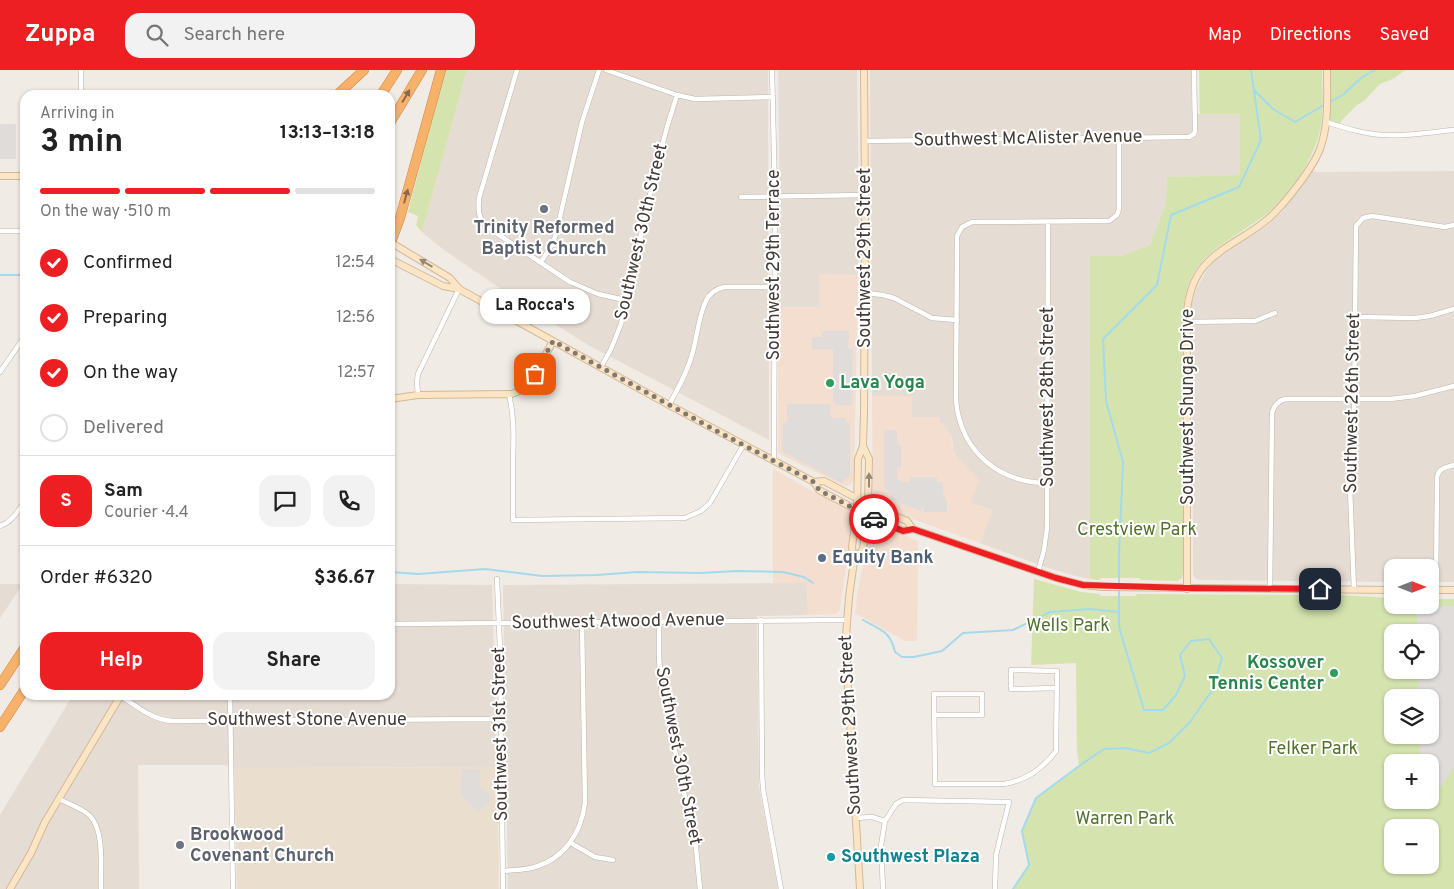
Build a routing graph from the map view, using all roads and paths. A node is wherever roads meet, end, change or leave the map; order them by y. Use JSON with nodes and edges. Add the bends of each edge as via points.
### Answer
{"nodes":[{"id":1,"x":81,"y":70,"type":"edge"},
{"id":2,"x":364,"y":70,"type":"edge"},
{"id":3,"x":396,"y":70,"type":"edge"},
{"id":4,"x":422,"y":70,"type":"edge"},
{"id":5,"x":440,"y":70,"type":"edge"},
{"id":6,"x":517,"y":70,"type":"edge"},
{"id":7,"x":599,"y":70,"type":"edge"},
{"id":8,"x":606,"y":70,"type":"edge"},
{"id":9,"x":772,"y":70,"type":"edge"},
{"id":10,"x":864,"y":70,"type":"edge"},
{"id":11,"x":1194,"y":70,"type":"edge"},
{"id":12,"x":1327,"y":70,"type":"edge"},
{"id":13,"x":81,"y":90,"type":"edge"},
{"id":14,"x":342,"y":90,"type":"edge"},
{"id":15,"x":384,"y":90,"type":"edge"},
{"id":16,"x":677,"y":95,"type":"junction"},
{"id":17,"x":773,"y":98,"type":"junction"},
{"id":18,"x":395,"y":114,"type":"edge"},
{"id":19,"x":1326,"y":122,"type":"junction"},
{"id":20,"x":1454,"y":130,"type":"edge"},
{"id":21,"x":1119,"y":138,"type":"junction"},
{"id":22,"x":864,"y":141,"type":"junction"},
{"id":23,"x":0,"y":176,"type":"edge"},
{"id":24,"x":20,"y":176,"type":"edge"},
{"id":25,"x":865,"y":195,"type":"junction"},
{"id":26,"x":741,"y":197,"type":"dead end"},
{"id":27,"x":775,"y":197,"type":"junction"},
{"id":28,"x":1048,"y":222,"type":"junction"},
{"id":29,"x":1454,"y":225,"type":"edge"},
{"id":30,"x":20,"y":231,"type":"edge"},
{"id":31,"x":0,"y":232,"type":"edge"},
{"id":32,"x":395,"y":232,"type":"edge"},
{"id":33,"x":395,"y":245,"type":"edge"},
{"id":34,"x":395,"y":262,"type":"edge"},
{"id":35,"x":541,"y":262,"type":"junction"},
{"id":36,"x":774,"y":287,"type":"junction"},
{"id":37,"x":459,"y":289,"type":"junction"},
{"id":38,"x":865,"y":293,"type":"junction"},
{"id":39,"x":625,"y":300,"type":"junction"},
{"id":40,"x":1454,"y":310,"type":"edge"},
{"id":41,"x":1275,"y":313,"type":"dead end"},
{"id":42,"x":1355,"y":317,"type":"junction"},
{"id":43,"x":957,"y":320,"type":"junction"},
{"id":44,"x":1187,"y":322,"type":"junction"},
{"id":45,"x":553,"y":341,"type":"junction"},
{"id":46,"x":20,"y":343,"type":"edge"},
{"id":47,"x":601,"y":367,"type":"junction"},
{"id":48,"x":0,"y":372,"type":"edge"},
{"id":49,"x":1454,"y":386,"type":"edge"},
{"id":50,"x":509,"y":394,"type":"junction"},
{"id":51,"x":418,"y":395,"type":"junction"},
{"id":52,"x":395,"y":398,"type":"edge"},
{"id":53,"x":1354,"y":400,"type":"junction"},
{"id":54,"x":669,"y":405,"type":"junction"},
{"id":55,"x":744,"y":444,"type":"junction"},
{"id":56,"x":863,"y":446,"type":"junction"},
{"id":57,"x":774,"y":460,"type":"junction"},
{"id":58,"x":1454,"y":465,"type":"edge"},
{"id":59,"x":814,"y":482,"type":"junction"},
{"id":60,"x":1048,"y":483,"type":"junction"},
{"id":61,"x":857,"y":499,"type":"junction"},
{"id":62,"x":868,"y":505,"type":"junction"},
{"id":63,"x":20,"y":508,"type":"edge"},
{"id":64,"x":857,"y":511,"type":"junction"},
{"id":65,"x":868,"y":516,"type":"junction"},
{"id":66,"x":0,"y":526,"type":"edge"},
{"id":67,"x":913,"y":529,"type":"junction"},
{"id":68,"x":1434,"y":559,"type":"edge"},
{"id":69,"x":854,"y":561,"type":"junction"},
{"id":70,"x":1038,"y":572,"type":"junction"},
{"id":71,"x":497,"y":579,"type":"dead end"},
{"id":72,"x":1187,"y":588,"type":"junction"},
{"id":73,"x":1270,"y":589,"type":"junction"},
{"id":74,"x":1354,"y":590,"type":"junction"},
{"id":75,"x":1384,"y":590,"type":"edge"},
{"id":76,"x":1439,"y":590,"type":"edge"},
{"id":77,"x":1454,"y":590,"type":"edge"},
{"id":78,"x":761,"y":620,"type":"junction"},
{"id":79,"x":847,"y":620,"type":"junction"},
{"id":80,"x":659,"y":622,"type":"junction"},
{"id":81,"x":582,"y":623,"type":"junction"},
{"id":82,"x":395,"y":624,"type":"edge"},
{"id":83,"x":499,"y":624,"type":"junction"},
{"id":84,"x":20,"y":655,"type":"edge"},
{"id":85,"x":0,"y":685,"type":"edge"},
{"id":86,"x":1057,"y":688,"type":"junction"},
{"id":87,"x":20,"y":697,"type":"edge"},
{"id":88,"x":119,"y":700,"type":"edge"},
{"id":89,"x":127,"y":700,"type":"edge"},
{"id":90,"x":230,"y":700,"type":"edge"},
{"id":91,"x":934,"y":715,"type":"junction"},
{"id":92,"x":501,"y":719,"type":"junction"},
{"id":93,"x":230,"y":720,"type":"junction"},
{"id":94,"x":0,"y":727,"type":"edge"},
{"id":95,"x":59,"y":799,"type":"junction"},
{"id":96,"x":855,"y":818,"type":"junction"},
{"id":97,"x":885,"y":821,"type":"junction"},
{"id":98,"x":571,"y":843,"type":"junction"},
{"id":99,"x":613,"y":860,"type":"dead end"},
{"id":100,"x":503,"y":871,"type":"junction"},
{"id":101,"x":10,"y":889,"type":"edge"},
{"id":102,"x":100,"y":889,"type":"edge"},
{"id":103,"x":233,"y":889,"type":"edge"},
{"id":104,"x":503,"y":889,"type":"edge"},
{"id":105,"x":700,"y":889,"type":"edge"},
{"id":106,"x":781,"y":889,"type":"edge"},
{"id":107,"x":860,"y":889,"type":"edge"},
{"id":108,"x":883,"y":889,"type":"edge"},
{"id":109,"x":994,"y":889,"type":"edge"}],
"edges":[{"from":1,"to":13,"type":"street"},
{"from":2,"to":14,"type":"highway"},
{"from":3,"to":15,"type":"highway"},
{"from":18,"to":4,"type":"highway","one_way":true},
{"from":32,"to":5,"type":"highway","one_way":true},
{"from":6,"to":35,"type":"street","via":[[478,209],[487,227]]},
{"from":7,"to":35,"type":"street","via":[[582,122],[556,234]]},
{"from":8,"to":16,"type":"street"},
{"from":9,"to":17,"type":"street","name":"Southwest 29th Terrace"},
{"from":10,"to":22,"type":"main road","name":"Southwest 29th Street"},
{"from":11,"to":21,"type":"street","name":"Southwest McAlister Avenue","via":[[1195,131],[1192,136]]},
{"from":12,"to":19,"type":"main road","name":"Southwest Shunga Drive"},
{"from":16,"to":17,"type":"street","via":[[701,100]]},
{"from":16,"to":39,"type":"street","name":"Southwest 30th Street","via":[[664,136]]},
{"from":17,"to":27,"type":"street","name":"Southwest 29th Terrace"},
{"from":19,"to":20,"type":"street","via":[[1382,135]]},
{"from":19,"to":44,"type":"main road","name":"Southwest Shunga Drive","via":[[1320,151],[1292,191],[1268,219],[1214,255],[1199,272],[1190,292]]},
{"from":21,"to":22,"type":"street","name":"Southwest McAlister Avenue"},
{"from":21,"to":28,"type":"street","via":[[1119,210],[1114,218],[1109,221]]},
{"from":22,"to":25,"type":"main road","name":"Southwest 29th Street"},
{"from":23,"to":24,"type":"main road"},
{"from":25,"to":27,"type":"street"},
{"from":25,"to":38,"type":"main road","name":"Southwest 29th Street"},
{"from":26,"to":27,"type":"street"},
{"from":27,"to":36,"type":"street","name":"Southwest 29th Terrace"},
{"from":28,"to":43,"type":"street","via":[[972,222],[962,227],[957,236]]},
{"from":28,"to":60,"type":"street","name":"Southwest 28th Street"},
{"from":29,"to":42,"type":"street","name":"Southwest 26th Street","via":[[1372,216],[1363,218],[1356,229]]},
{"from":30,"to":31,"type":"street"},
{"from":37,"to":33,"type":"main road","one_way":true,"via":[[450,278]]},
{"from":34,"to":37,"type":"main road","via":[[443,286]]},
{"from":35,"to":39,"type":"street","via":[[584,289]]},
{"from":36,"to":54,"type":"street","via":[[724,287],[710,295],[702,310],[691,358]]},
{"from":36,"to":57,"type":"street","name":"Southwest 29th Terrace"},
{"from":37,"to":45,"type":"main road"},
{"from":37,"to":51,"type":"street","via":[[418,374]]},
{"from":38,"to":43,"type":"street","via":[[894,298],[932,318]]},
{"from":38,"to":56,"type":"main road","name":"Southwest 29th Street"},
{"from":39,"to":47,"type":"street","name":"Southwest 30th Street","via":[[618,331]]},
{"from":40,"to":42,"type":"street","via":[[1414,318]]},
{"from":41,"to":44,"type":"street","via":[[1255,321]]},
{"from":42,"to":53,"type":"street","name":"Southwest 26th Street"},
{"from":43,"to":60,"type":"street","via":[[956,401],[966,437],[978,454],[1001,472],[1019,480]]},
{"from":44,"to":72,"type":"main road","name":"Southwest Shunga Drive"},
{"from":45,"to":47,"type":"main road"},
{"from":45,"to":50,"type":"main road","via":[[528,385]]},
{"from":46,"to":48,"type":"street"},
{"from":47,"to":54,"type":"main road"},
{"from":49,"to":53,"type":"street","via":[[1401,398]]},
{"from":50,"to":51,"type":"main road"},
{"from":50,"to":55,"type":"street","via":[[514,433],[513,520],[689,517],[710,503]]},
{"from":51,"to":52,"type":"main road"},
{"from":53,"to":73,"type":"street","via":[[1285,399],[1276,403],[1272,413]]},
{"from":53,"to":74,"type":"street","name":"Southwest 26th Street","via":[[1349,464]]},
{"from":54,"to":55,"type":"main road"},
{"from":55,"to":57,"type":"main road"},
{"from":56,"to":61,"type":"main road","name":"Southwest 29th Street","via":[[858,459]]},
{"from":62,"to":56,"type":"main road","name":"Southwest 29th Street","one_way":true,"via":[[869,459]]},
{"from":57,"to":59,"type":"main road"},
{"from":58,"to":68,"type":"street","via":[[1440,470],[1437,477]]},
{"from":59,"to":61,"type":"main road","via":[[824,481]]},
{"from":59,"to":64,"type":"main road","via":[[819,490]]},
{"from":60,"to":70,"type":"street","name":"Southwest 28th Street","via":[[1047,528]]},
{"from":61,"to":62,"type":"main road"},
{"from":61,"to":64,"type":"main road","name":"Southwest 29th Street"},
{"from":62,"to":65,"type":"main road","name":"Southwest 29th Street"},
{"from":62,"to":67,"type":"main road","via":[[907,521]]},
{"from":63,"to":66,"type":"street"},
{"from":64,"to":65,"type":"main road"},
{"from":64,"to":69,"type":"main road","name":"Southwest 29th Street","via":[[852,547]]},
{"from":65,"to":67,"type":"main road","via":[[903,531]]},
{"from":65,"to":69,"type":"main road","name":"Southwest 29th Street","via":[[863,549]]},
{"from":67,"to":70,"type":"main road"},
{"from":69,"to":79,"type":"main road","name":"Southwest 29th Street"},
{"from":70,"to":72,"type":"main road","via":[[1075,584]]},
{"from":71,"to":83,"type":"street","name":"Southwest 31st Street"},
{"from":72,"to":73,"type":"main road"},
{"from":73,"to":74,"type":"main road"},
{"from":74,"to":75,"type":"main road"},
{"from":76,"to":77,"type":"main road"},
{"from":78,"to":79,"type":"street","name":"Southwest Atwood Avenue"},
{"from":78,"to":80,"type":"street","name":"Southwest Atwood Avenue"},
{"from":78,"to":106,"type":"street","via":[[762,773]]},
{"from":79,"to":96,"type":"main road","name":"Southwest 29th Street","via":[[846,661]]},
{"from":80,"to":81,"type":"street","name":"Southwest Atwood Avenue"},
{"from":80,"to":105,"type":"street","name":"Southwest 30th Street","via":[[661,686],[696,848]]},
{"from":81,"to":83,"type":"street","name":"Southwest Atwood Avenue"},
{"from":81,"to":98,"type":"street","via":[[585,803],[581,824]]},
{"from":82,"to":83,"type":"street","name":"Southwest Atwood Avenue"},
{"from":83,"to":92,"type":"street","name":"Southwest 31st Street"},
{"from":84,"to":85,"type":"highway"},
{"from":86,"to":86,"type":"street","via":[[1011,689],[1011,670],[1057,670]]},
{"from":86,"to":91,"type":"street","via":[[1056,751],[1042,768],[1014,782],[935,784]]},
{"from":87,"to":94,"type":"highway"},
{"from":88,"to":95,"type":"main road"},
{"from":89,"to":93,"type":"street","name":"Southwest Stone Avenue","via":[[159,719]]},
{"from":90,"to":93,"type":"street"},
{"from":91,"to":91,"type":"street","via":[[934,694],[982,694],[982,716]]},
{"from":92,"to":93,"type":"street","name":"Southwest Stone Avenue"},
{"from":92,"to":100,"type":"street","name":"Southwest 31st Street"},
{"from":93,"to":103,"type":"street"},
{"from":95,"to":101,"type":"main road"},
{"from":95,"to":102,"type":"street","via":[[90,815],[97,826]]},
{"from":96,"to":97,"type":"street","via":[[872,817]]},
{"from":96,"to":107,"type":"main road","name":"Southwest 29th Street"},
{"from":97,"to":108,"type":"street","via":[[881,846]]},
{"from":97,"to":109,"type":"street","via":[[896,804],[903,800],[1008,802],[996,855]]},
{"from":98,"to":99,"type":"street","via":[[596,857]]},
{"from":98,"to":100,"type":"street","via":[[545,863]]},
{"from":100,"to":104,"type":"street","name":"Southwest 31st Street"}]}
